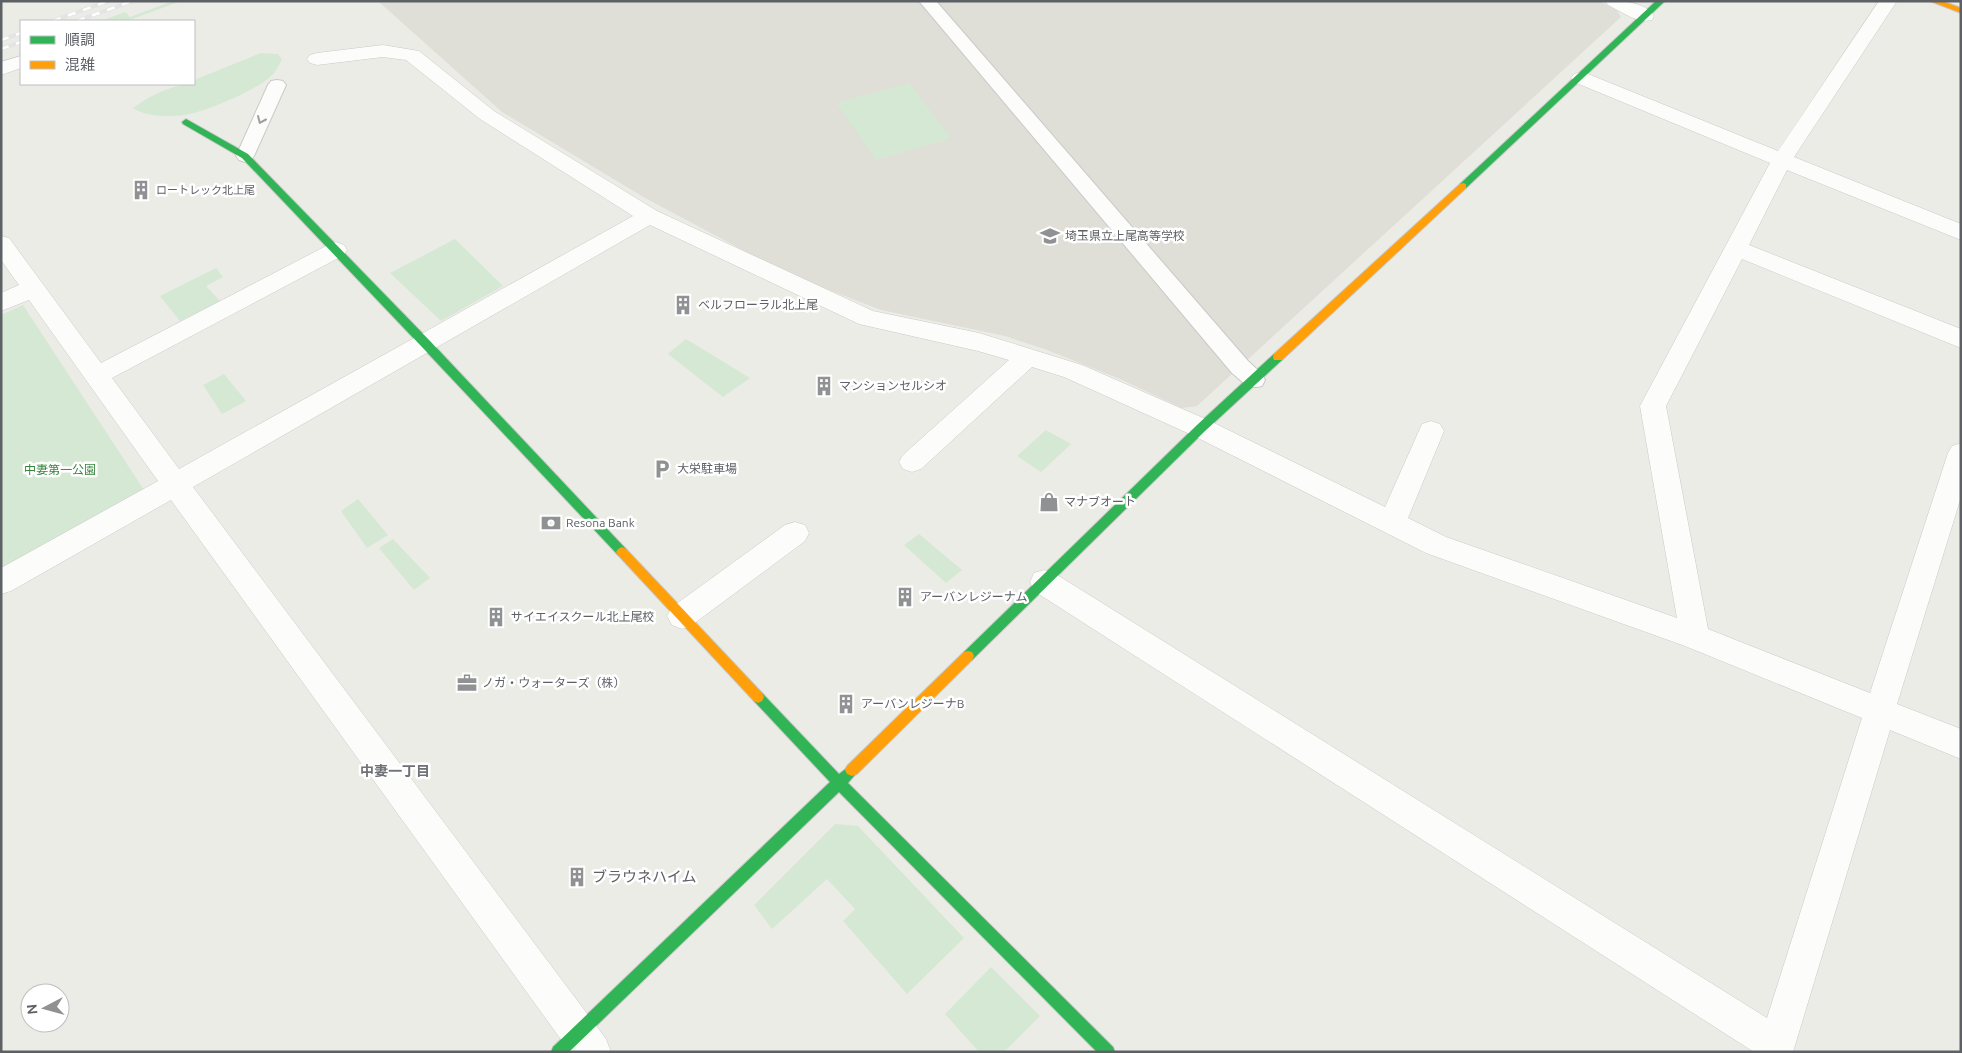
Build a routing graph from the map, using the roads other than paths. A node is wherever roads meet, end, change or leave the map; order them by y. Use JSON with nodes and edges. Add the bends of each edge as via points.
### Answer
{"nodes":[{"id":1,"x":927,"y":1,"type":"edge"},
{"id":2,"x":1614,"y":1,"type":"edge"},
{"id":3,"x":1661,"y":1,"type":"edge"},
{"id":4,"x":1888,"y":1,"type":"edge"},
{"id":5,"x":1934,"y":1,"type":"edge"},
{"id":6,"x":1961,"y":12,"type":"edge"},
{"id":7,"x":1645,"y":16,"type":"junction"},
{"id":8,"x":317,"y":59,"type":"dead end"},
{"id":9,"x":20,"y":62,"type":"edge"},
{"id":10,"x":1,"y":69,"type":"edge"},
{"id":11,"x":1581,"y":78,"type":"junction"},
{"id":12,"x":277,"y":85,"type":"dead end"},
{"id":13,"x":186,"y":122,"type":"dead end"},
{"id":14,"x":245,"y":156,"type":"junction"},
{"id":15,"x":1782,"y":160,"type":"junction"},
{"id":16,"x":650,"y":216,"type":"junction"},
{"id":17,"x":1961,"y":233,"type":"edge"},
{"id":18,"x":1,"y":243,"type":"edge"},
{"id":19,"x":1736,"y":248,"type":"junction"},
{"id":20,"x":336,"y":250,"type":"junction"},
{"id":21,"x":34,"y":288,"type":"junction"},
{"id":22,"x":1,"y":303,"type":"edge"},
{"id":23,"x":1961,"y":339,"type":"edge"},
{"id":24,"x":426,"y":344,"type":"junction"},
{"id":25,"x":1028,"y":357,"type":"junction"},
{"id":26,"x":96,"y":376,"type":"junction"},
{"id":27,"x":1254,"y":380,"type":"junction"},
{"id":28,"x":1201,"y":428,"type":"junction"},
{"id":29,"x":1431,"y":431,"type":"dead end"},
{"id":30,"x":1961,"y":453,"type":"edge"},
{"id":31,"x":912,"y":462,"type":"dead end"},
{"id":32,"x":175,"y":484,"type":"junction"},
{"id":33,"x":1392,"y":523,"type":"junction"},
{"id":34,"x":795,"y":533,"type":"dead end"},
{"id":35,"x":1,"y":582,"type":"edge"},
{"id":36,"x":1044,"y":582,"type":"junction"},
{"id":37,"x":682,"y":616,"type":"junction"},
{"id":38,"x":1695,"y":637,"type":"junction"},
{"id":39,"x":1879,"y":712,"type":"junction"},
{"id":40,"x":1961,"y":744,"type":"edge"},
{"id":41,"x":839,"y":782,"type":"junction"},
{"id":42,"x":576,"y":1045,"type":"edge"},
{"id":43,"x":1776,"y":1048,"type":"edge"},
{"id":44,"x":1108,"y":1052,"type":"edge"}],
"edges":[{"from":1,"to":27,"type":"lane","via":[[1233,360]]},
{"from":2,"to":7,"type":"street"},
{"from":3,"to":7,"type":"street"},
{"from":4,"to":15,"type":"street"},
{"from":5,"to":6,"type":"street"},
{"from":7,"to":11,"type":"street"},
{"from":8,"to":16,"type":"street","via":[[383,50],[412,55],[487,115]]},
{"from":9,"to":10,"type":"street"},
{"from":11,"to":15,"type":"street"},
{"from":11,"to":27,"type":"street"},
{"from":12,"to":14,"type":"lane","one_way":true},
{"from":13,"to":14,"type":"street"},
{"from":14,"to":20,"type":"street"},
{"from":15,"to":17,"type":"street"},
{"from":15,"to":19,"type":"street"},
{"from":16,"to":24,"type":"street"},
{"from":16,"to":25,"type":"street","via":[[867,318],[979,342]]},
{"from":18,"to":21,"type":"street"},
{"from":19,"to":23,"type":"street"},
{"from":19,"to":38,"type":"street","via":[[1653,406]]},
{"from":20,"to":24,"type":"street"},
{"from":20,"to":26,"type":"street"},
{"from":21,"to":22,"type":"street"},
{"from":21,"to":26,"type":"street"},
{"from":24,"to":32,"type":"street"},
{"from":24,"to":37,"type":"street"},
{"from":25,"to":28,"type":"street","via":[[1073,370]]},
{"from":25,"to":31,"type":"street"},
{"from":26,"to":32,"type":"street"},
{"from":27,"to":28,"type":"street"},
{"from":28,"to":33,"type":"street"},
{"from":28,"to":36,"type":"street"},
{"from":29,"to":33,"type":"street"},
{"from":30,"to":39,"type":"street"},
{"from":32,"to":35,"type":"street"},
{"from":32,"to":42,"type":"street"},
{"from":33,"to":38,"type":"street","via":[[1436,545]]},
{"from":34,"to":37,"type":"street"},
{"from":36,"to":41,"type":"street"},
{"from":36,"to":43,"type":"street"},
{"from":37,"to":41,"type":"street"},
{"from":38,"to":39,"type":"street"},
{"from":39,"to":40,"type":"street"},
{"from":39,"to":43,"type":"street"},
{"from":41,"to":42,"type":"street"},
{"from":41,"to":44,"type":"street"}]}
